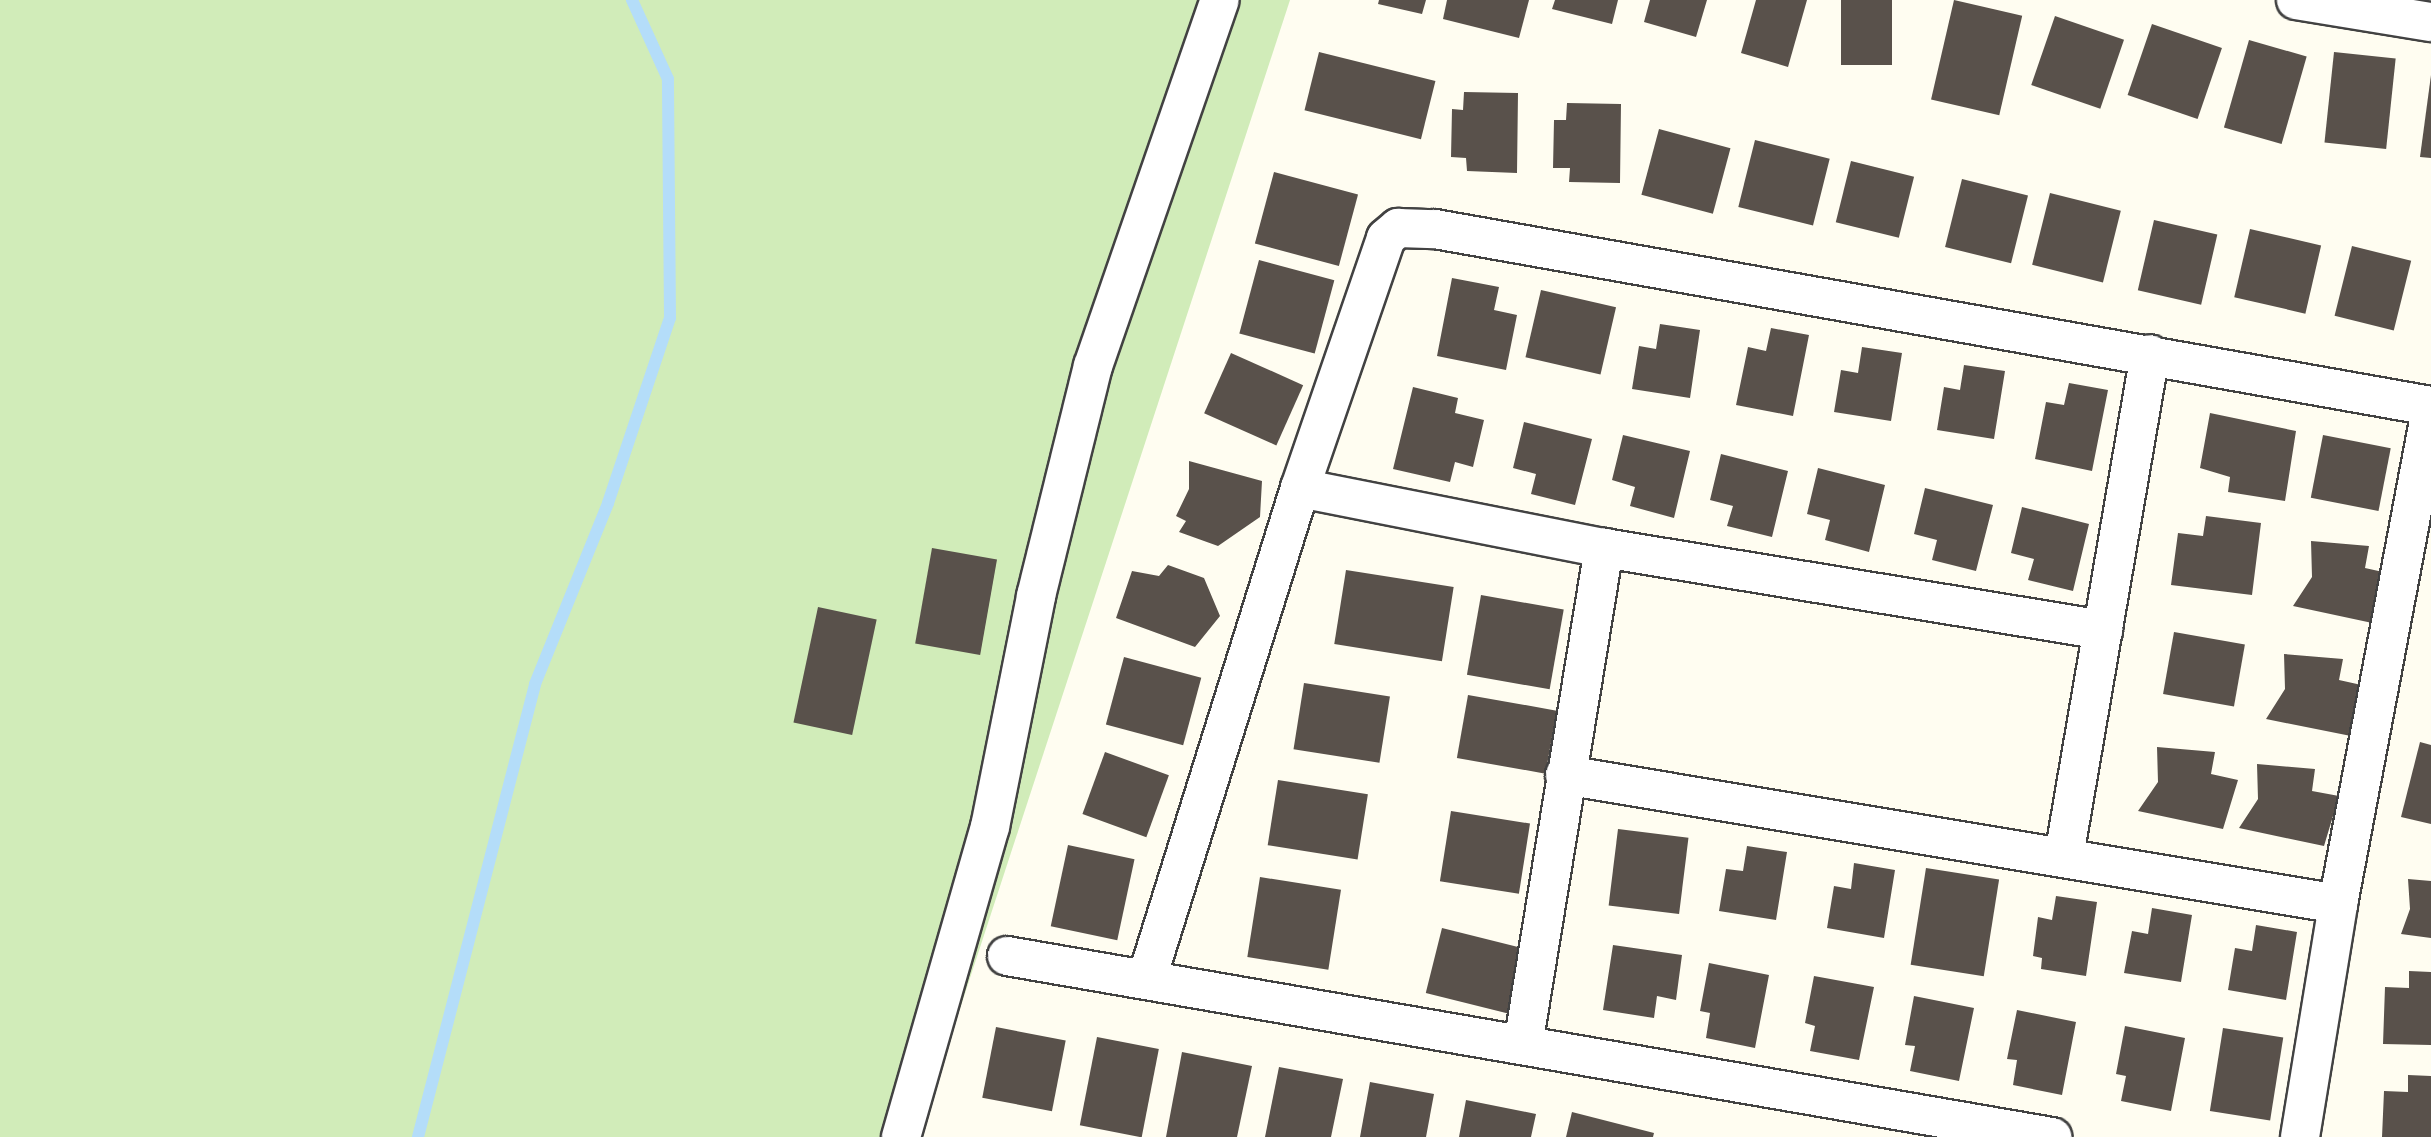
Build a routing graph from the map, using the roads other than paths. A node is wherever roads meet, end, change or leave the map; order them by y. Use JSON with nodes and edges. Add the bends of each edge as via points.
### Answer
{"nodes":[{"id":1,"x":1220,"y":0,"type":"edge"},
{"id":2,"x":2296,"y":0,"type":"edge"},
{"id":3,"x":2431,"y":22,"type":"edge"},
{"id":4,"x":2150,"y":354,"type":"junction"},
{"id":5,"x":2431,"y":408,"type":"edge"},
{"id":6,"x":1300,"y":488,"type":"junction"},
{"id":7,"x":1604,"y":548,"type":"junction"},
{"id":8,"x":2103,"y":630,"type":"junction"},
{"id":9,"x":1565,"y":775,"type":"junction"},
{"id":10,"x":2064,"y":856,"type":"junction"},
{"id":11,"x":2338,"y":904,"type":"junction"},
{"id":12,"x":1007,"y":956,"type":"dead end"},
{"id":13,"x":1147,"y":978,"type":"junction"},
{"id":14,"x":1522,"y":1045,"type":"junction"},
{"id":15,"x":901,"y":1137,"type":"edge"},
{"id":16,"x":2052,"y":1137,"type":"edge"},
{"id":17,"x":2300,"y":1137,"type":"edge"}],
"edges":[{"from":1,"to":15,"type":"street","via":[[1093,366],[1036,596],[989,827]]},
{"from":2,"to":3,"type":"street"},
{"from":4,"to":5,"type":"street"},
{"from":4,"to":6,"type":"street","via":[[1435,229],[1398,228],[1386,238]]},
{"from":4,"to":8,"type":"street"},
{"from":5,"to":11,"type":"street"},
{"from":6,"to":7,"type":"street"},
{"from":6,"to":13,"type":"street"},
{"from":7,"to":8,"type":"street"},
{"from":7,"to":9,"type":"street"},
{"from":8,"to":10,"type":"street"},
{"from":9,"to":10,"type":"street"},
{"from":9,"to":14,"type":"street"},
{"from":10,"to":11,"type":"street"},
{"from":11,"to":17,"type":"street"},
{"from":12,"to":13,"type":"street"},
{"from":13,"to":14,"type":"street"},
{"from":14,"to":16,"type":"street"}]}
